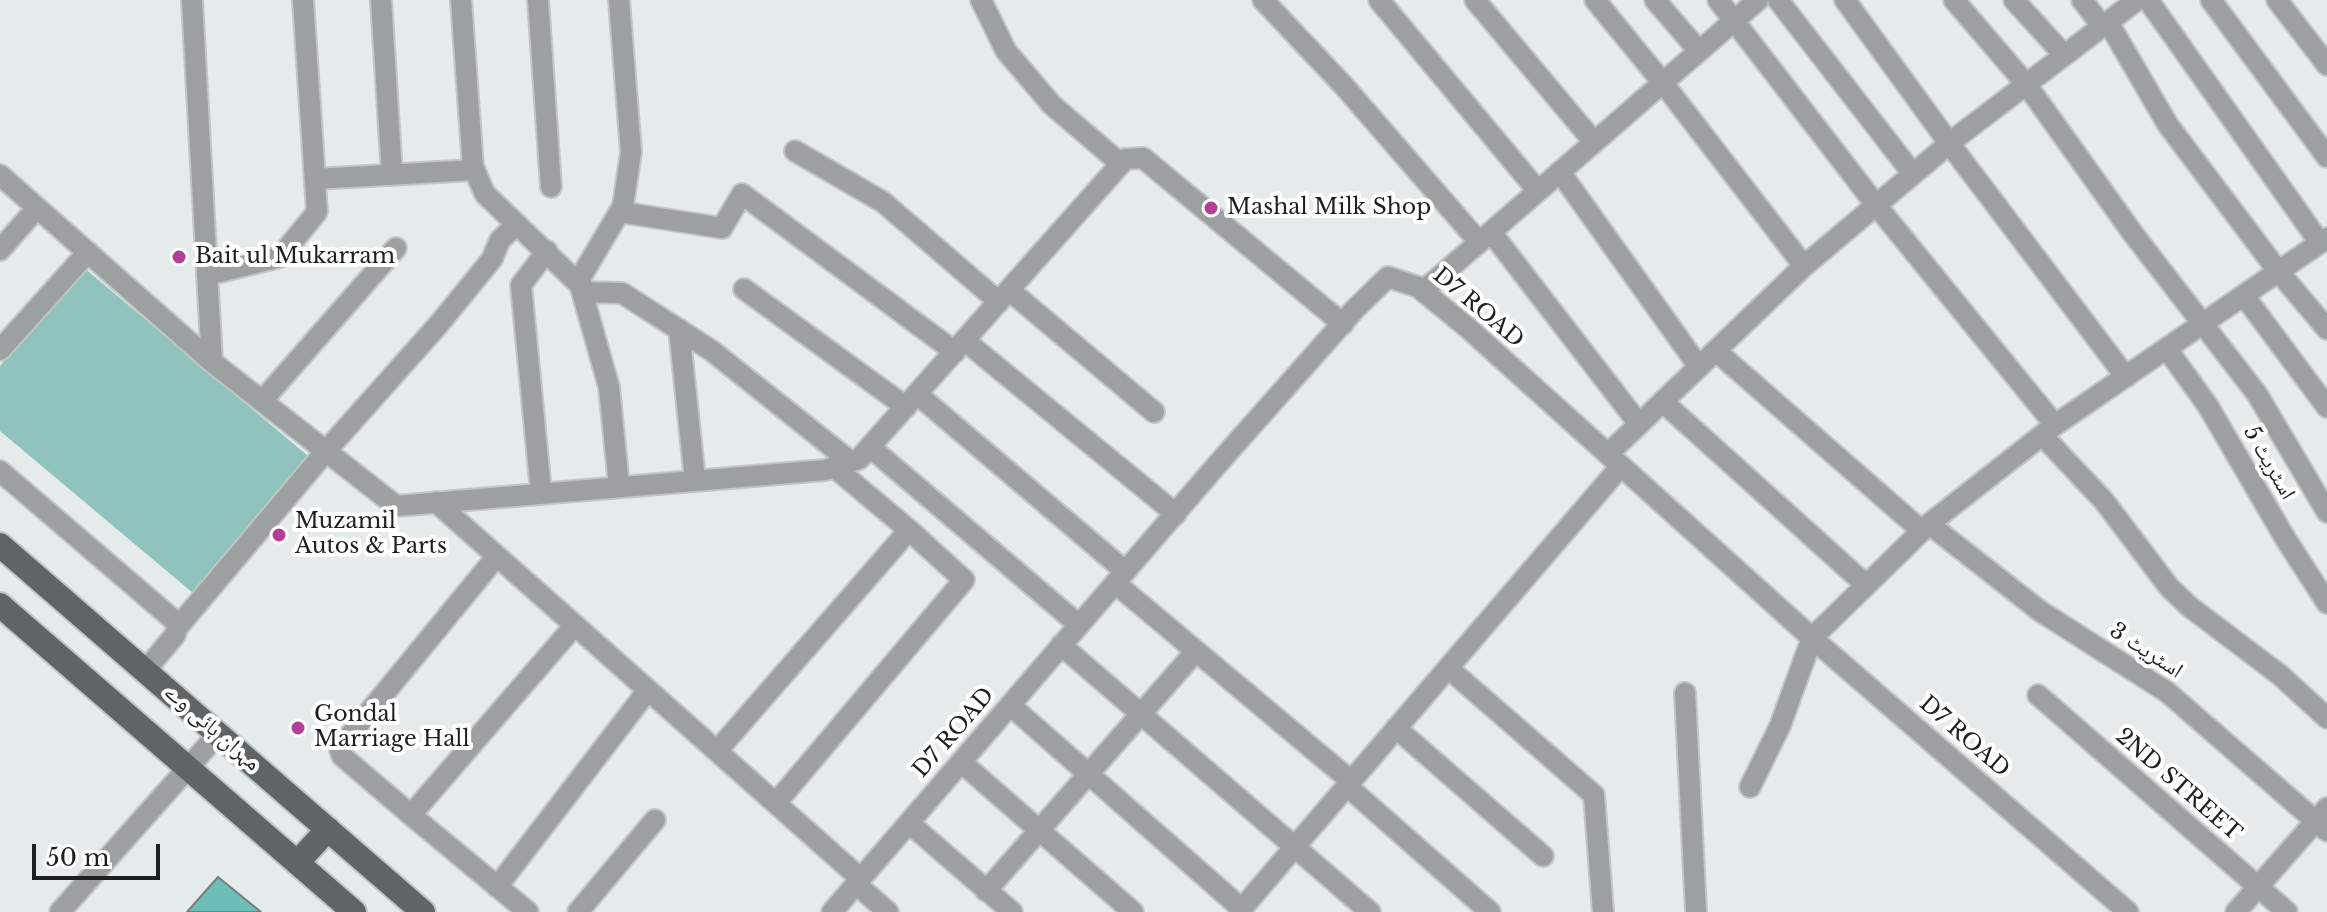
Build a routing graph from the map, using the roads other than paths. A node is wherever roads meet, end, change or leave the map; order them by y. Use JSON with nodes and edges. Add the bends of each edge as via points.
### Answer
{"nodes":[{"id":1,"x":192,"y":0,"type":"edge"},
{"id":2,"x":303,"y":0,"type":"edge"},
{"id":3,"x":381,"y":0,"type":"edge"},
{"id":4,"x":461,"y":0,"type":"edge"},
{"id":5,"x":538,"y":0,"type":"edge"},
{"id":6,"x":619,"y":0,"type":"edge"},
{"id":7,"x":981,"y":0,"type":"edge"},
{"id":8,"x":1263,"y":0,"type":"edge"},
{"id":9,"x":1379,"y":0,"type":"edge"},
{"id":10,"x":1475,"y":0,"type":"edge"},
{"id":11,"x":1595,"y":0,"type":"edge"},
{"id":12,"x":1655,"y":0,"type":"edge"},
{"id":13,"x":1718,"y":0,"type":"edge"},
{"id":14,"x":1758,"y":0,"type":"edge"},
{"id":15,"x":1778,"y":0,"type":"edge"},
{"id":16,"x":1845,"y":0,"type":"edge"},
{"id":17,"x":1954,"y":0,"type":"edge"},
{"id":18,"x":2014,"y":0,"type":"edge"},
{"id":19,"x":2082,"y":0,"type":"edge"},
{"id":20,"x":2137,"y":0,"type":"edge"},
{"id":21,"x":2148,"y":0,"type":"edge"},
{"id":22,"x":2211,"y":0,"type":"edge"},
{"id":23,"x":2277,"y":0,"type":"edge"},
{"id":24,"x":1733,"y":21,"type":"junction"},
{"id":25,"x":2105,"y":24,"type":"junction"},
{"id":26,"x":1699,"y":51,"type":"junction"},
{"id":27,"x":2064,"y":55,"type":"junction"},
{"id":28,"x":2327,"y":65,"type":"edge"},
{"id":29,"x":1663,"y":83,"type":"junction"},
{"id":30,"x":2026,"y":84,"type":"junction"},
{"id":31,"x":1594,"y":142,"type":"junction"},
{"id":32,"x":1949,"y":143,"type":"junction"},
{"id":33,"x":795,"y":151,"type":"dead end"},
{"id":34,"x":2327,"y":157,"type":"edge"},
{"id":35,"x":1121,"y":164,"type":"junction"},
{"id":36,"x":475,"y":170,"type":"junction"},
{"id":37,"x":1560,"y":172,"type":"junction"},
{"id":38,"x":1913,"y":174,"type":"junction"},
{"id":39,"x":0,"y":175,"type":"edge"},
{"id":40,"x":392,"y":175,"type":"junction"},
{"id":41,"x":315,"y":179,"type":"junction"},
{"id":42,"x":551,"y":187,"type":"dead end"},
{"id":43,"x":1538,"y":191,"type":"junction"},
{"id":44,"x":1876,"y":205,"type":"junction"},
{"id":45,"x":37,"y":208,"type":"junction"},
{"id":46,"x":620,"y":212,"type":"junction"},
{"id":47,"x":517,"y":224,"type":"junction"},
{"id":48,"x":1485,"y":237,"type":"junction"},
{"id":49,"x":2324,"y":241,"type":"edge"},
{"id":50,"x":396,"y":248,"type":"dead end"},
{"id":51,"x":0,"y":250,"type":"edge"},
{"id":52,"x":547,"y":251,"type":"junction"},
{"id":53,"x":88,"y":252,"type":"junction"},
{"id":54,"x":1804,"y":266,"type":"junction"},
{"id":55,"x":2278,"y":271,"type":"junction"},
{"id":56,"x":207,"y":275,"type":"junction"},
{"id":57,"x":581,"y":288,"type":"junction"},
{"id":58,"x":744,"y":289,"type":"dead end"},
{"id":59,"x":1423,"y":291,"type":"junction"},
{"id":60,"x":1004,"y":296,"type":"junction"},
{"id":61,"x":2245,"y":297,"type":"junction"},
{"id":62,"x":1343,"y":324,"type":"junction"},
{"id":63,"x":2204,"y":324,"type":"junction"},
{"id":64,"x":679,"y":329,"type":"junction"},
{"id":65,"x":2327,"y":329,"type":"edge"},
{"id":66,"x":960,"y":346,"type":"junction"},
{"id":67,"x":2167,"y":349,"type":"junction"},
{"id":68,"x":0,"y":350,"type":"edge"},
{"id":69,"x":1716,"y":351,"type":"junction"},
{"id":70,"x":212,"y":362,"type":"junction"},
{"id":71,"x":1699,"y":367,"type":"junction"},
{"id":72,"x":2126,"y":377,"type":"junction"},
{"id":73,"x":912,"y":400,"type":"junction"},
{"id":74,"x":262,"y":401,"type":"junction"},
{"id":75,"x":1663,"y":402,"type":"junction"},
{"id":76,"x":2327,"y":407,"type":"edge"},
{"id":77,"x":1154,"y":412,"type":"dead end"},
{"id":78,"x":1639,"y":424,"type":"junction"},
{"id":79,"x":2049,"y":430,"type":"junction"},
{"id":80,"x":870,"y":447,"type":"junction"},
{"id":81,"x":326,"y":451,"type":"junction"},
{"id":82,"x":1614,"y":460,"type":"junction"},
{"id":83,"x":842,"y":464,"type":"junction"},
{"id":84,"x":0,"y":471,"type":"edge"},
{"id":85,"x":695,"y":480,"type":"junction"},
{"id":86,"x":619,"y":486,"type":"junction"},
{"id":87,"x":541,"y":492,"type":"junction"},
{"id":88,"x":436,"y":502,"type":"junction"},
{"id":89,"x":2327,"y":512,"type":"edge"},
{"id":90,"x":1176,"y":514,"type":"junction"},
{"id":91,"x":1925,"y":528,"type":"junction"},
{"id":92,"x":909,"y":530,"type":"junction"},
{"id":93,"x":0,"y":545,"type":"edge"},
{"id":94,"x":497,"y":556,"type":"junction"},
{"id":95,"x":1120,"y":577,"type":"junction"},
{"id":96,"x":1866,"y":585,"type":"junction"},
{"id":97,"x":2327,"y":603,"type":"edge"},
{"id":98,"x":0,"y":605,"type":"edge"},
{"id":99,"x":575,"y":625,"type":"junction"},
{"id":100,"x":1079,"y":625,"type":"junction"},
{"id":101,"x":177,"y":628,"type":"junction"},
{"id":102,"x":1812,"y":638,"type":"junction"},
{"id":103,"x":1061,"y":645,"type":"junction"},
{"id":104,"x":1196,"y":651,"type":"junction"},
{"id":105,"x":1448,"y":668,"type":"junction"},
{"id":106,"x":145,"y":671,"type":"junction"},
{"id":107,"x":648,"y":690,"type":"junction"},
{"id":108,"x":1685,"y":693,"type":"dead end"},
{"id":109,"x":2038,"y":695,"type":"dead end"},
{"id":110,"x":1010,"y":705,"type":"junction"},
{"id":111,"x":1141,"y":714,"type":"junction"},
{"id":112,"x":2327,"y":718,"type":"edge"},
{"id":113,"x":1396,"y":728,"type":"junction"},
{"id":114,"x":219,"y":733,"type":"junction"},
{"id":115,"x":717,"y":751,"type":"junction"},
{"id":116,"x":961,"y":762,"type":"junction"},
{"id":117,"x":187,"y":769,"type":"junction"},
{"id":118,"x":1088,"y":774,"type":"junction"},
{"id":119,"x":1349,"y":784,"type":"junction"},
{"id":120,"x":1750,"y":787,"type":"dead end"},
{"id":121,"x":776,"y":803,"type":"junction"},
{"id":122,"x":411,"y":815,"type":"junction"},
{"id":123,"x":655,"y":820,"type":"dead end"},
{"id":124,"x":2323,"y":820,"type":"edge"},
{"id":125,"x":909,"y":823,"type":"junction"},
{"id":126,"x":328,"y":829,"type":"junction"},
{"id":127,"x":1039,"y":830,"type":"junction"},
{"id":128,"x":1295,"y":847,"type":"junction"},
{"id":129,"x":1543,"y":856,"type":"dead end"},
{"id":130,"x":297,"y":863,"type":"junction"},
{"id":131,"x":859,"y":882,"type":"junction"},
{"id":132,"x":497,"y":887,"type":"junction"},
{"id":133,"x":2258,"y":887,"type":"junction"},
{"id":134,"x":986,"y":891,"type":"junction"},
{"id":135,"x":1244,"y":910,"type":"edge"},
{"id":136,"x":60,"y":912,"type":"edge"},
{"id":137,"x":354,"y":912,"type":"edge"},
{"id":138,"x":423,"y":912,"type":"edge"},
{"id":139,"x":528,"y":912,"type":"edge"},
{"id":140,"x":578,"y":912,"type":"edge"},
{"id":141,"x":832,"y":912,"type":"edge"},
{"id":142,"x":888,"y":912,"type":"edge"},
{"id":143,"x":1012,"y":912,"type":"edge"},
{"id":144,"x":1133,"y":912,"type":"edge"},
{"id":145,"x":1370,"y":912,"type":"edge"},
{"id":146,"x":1490,"y":912,"type":"edge"},
{"id":147,"x":1603,"y":912,"type":"edge"},
{"id":148,"x":1696,"y":912,"type":"edge"},
{"id":149,"x":2128,"y":912,"type":"edge"},
{"id":150,"x":2236,"y":912,"type":"edge"},
{"id":151,"x":2287,"y":912,"type":"edge"}],
"edges":[{"from":1,"to":56,"type":"street"},
{"from":2,"to":41,"type":"street"},
{"from":3,"to":40,"type":"street"},
{"from":4,"to":36,"type":"street"},
{"from":5,"to":42,"type":"street"},
{"from":6,"to":46,"type":"street","via":[[631,152]]},
{"from":7,"to":35,"type":"street","via":[[1006,51],[1052,105]]},
{"from":8,"to":48,"type":"street"},
{"from":9,"to":43,"type":"street"},
{"from":10,"to":31,"type":"street"},
{"from":11,"to":29,"type":"street"},
{"from":12,"to":26,"type":"street"},
{"from":13,"to":24,"type":"street"},
{"from":14,"to":24,"type":"street"},
{"from":15,"to":38,"type":"street"},
{"from":16,"to":32,"type":"street"},
{"from":17,"to":30,"type":"street"},
{"from":18,"to":27,"type":"street"},
{"from":19,"to":25,"type":"street"},
{"from":20,"to":25,"type":"street"},
{"from":21,"to":49,"type":"street"},
{"from":22,"to":34,"type":"street"},
{"from":23,"to":28,"type":"street"},
{"from":24,"to":26,"type":"street"},
{"from":24,"to":44,"type":"street"},
{"from":25,"to":27,"type":"street"},
{"from":25,"to":55,"type":"street","via":[[2168,125]]},
{"from":26,"to":29,"type":"street"},
{"from":27,"to":30,"type":"street"},
{"from":29,"to":31,"type":"street"},
{"from":29,"to":54,"type":"street"},
{"from":30,"to":32,"type":"street"},
{"from":30,"to":63,"type":"street"},
{"from":31,"to":37,"type":"street"},
{"from":32,"to":38,"type":"street"},
{"from":32,"to":72,"type":"street"},
{"from":33,"to":60,"type":"street","via":[[883,202]]},
{"from":35,"to":60,"type":"street"},
{"from":35,"to":62,"type":"street","via":[[1143,158]]},
{"from":36,"to":40,"type":"street"},
{"from":36,"to":47,"type":"street","via":[[485,194]]},
{"from":37,"to":43,"type":"street"},
{"from":37,"to":71,"type":"street"},
{"from":38,"to":44,"type":"street"},
{"from":39,"to":45,"type":"street"},
{"from":40,"to":41,"type":"street"},
{"from":41,"to":56,"type":"street","via":[[317,212],[280,257]]},
{"from":43,"to":48,"type":"street"},
{"from":44,"to":54,"type":"street"},
{"from":44,"to":79,"type":"street"},
{"from":45,"to":51,"type":"street"},
{"from":45,"to":53,"type":"street"},
{"from":46,"to":57,"type":"street","via":[[582,275]]},
{"from":46,"to":66,"type":"street","via":[[722,228],[742,194]]},
{"from":47,"to":52,"type":"street"},
{"from":47,"to":81,"type":"street","via":[[439,324]]},
{"from":48,"to":59,"type":"street"},
{"from":48,"to":78,"type":"street"},
{"from":49,"to":55,"type":"street"},
{"from":50,"to":74,"type":"street"},
{"from":52,"to":57,"type":"street"},
{"from":52,"to":87,"type":"street","via":[[521,285]]},
{"from":53,"to":68,"type":"street"},
{"from":53,"to":70,"type":"street"},
{"from":54,"to":69,"type":"street"},
{"from":55,"to":61,"type":"street"},
{"from":55,"to":65,"type":"street"},
{"from":56,"to":70,"type":"street"},
{"from":57,"to":64,"type":"street","via":[[622,293]]},
{"from":57,"to":86,"type":"street","via":[[609,387]]},
{"from":58,"to":73,"type":"street"},
{"from":59,"to":62,"type":"street","name":"D7 ROAD","via":[[1388,277]]},
{"from":59,"to":82,"type":"street","name":"D7 ROAD"},
{"from":60,"to":66,"type":"street"},
{"from":60,"to":77,"type":"street"},
{"from":61,"to":63,"type":"street"},
{"from":61,"to":76,"type":"street"},
{"from":62,"to":90,"type":"street","name":"D7 ROAD"},
{"from":63,"to":67,"type":"street"},
{"from":63,"to":89,"type":"street","via":[[2257,394]]},
{"from":64,"to":83,"type":"street","via":[[712,351]]},
{"from":64,"to":85,"type":"street"},
{"from":66,"to":73,"type":"street"},
{"from":66,"to":90,"type":"street"},
{"from":67,"to":72,"type":"street"},
{"from":67,"to":97,"type":"street","name":"اسٹریٹ 5","via":[[2208,406]]},
{"from":69,"to":71,"type":"street"},
{"from":69,"to":91,"type":"street","name":"اسٹریٹ 3"},
{"from":70,"to":74,"type":"street"},
{"from":71,"to":75,"type":"street"},
{"from":72,"to":79,"type":"street"},
{"from":73,"to":80,"type":"street"},
{"from":73,"to":95,"type":"street"},
{"from":74,"to":81,"type":"street"},
{"from":75,"to":78,"type":"street"},
{"from":75,"to":96,"type":"street"},
{"from":78,"to":82,"type":"street"},
{"from":79,"to":91,"type":"street"},
{"from":79,"to":112,"type":"street","via":[[2169,587]]},
{"from":80,"to":83,"type":"street","via":[[859,459]]},
{"from":80,"to":100,"type":"street"},
{"from":81,"to":88,"type":"street","via":[[396,506]]},
{"from":81,"to":101,"type":"street"},
{"from":82,"to":102,"type":"street","name":"D7 ROAD"},
{"from":82,"to":105,"type":"street"},
{"from":83,"to":85,"type":"street","via":[[825,470]]},
{"from":83,"to":92,"type":"street"},
{"from":84,"to":101,"type":"street"},
{"from":85,"to":86,"type":"street"},
{"from":86,"to":87,"type":"street"},
{"from":87,"to":88,"type":"street"},
{"from":88,"to":94,"type":"street"},
{"from":90,"to":95,"type":"street","name":"D7 ROAD"},
{"from":91,"to":96,"type":"street"},
{"from":91,"to":124,"type":"street","name":"اسٹریٹ 3","via":[[2040,611],[2167,692]]},
{"from":92,"to":115,"type":"street"},
{"from":92,"to":121,"type":"street","via":[[964,580]]},
{"from":93,"to":106,"type":"main road","name":"مہران ہائی وے"},
{"from":94,"to":99,"type":"street"},
{"from":94,"to":122,"type":"street","via":[[342,745],[342,756]]},
{"from":95,"to":100,"type":"street","name":"D7 ROAD"},
{"from":95,"to":104,"type":"street"},
{"from":96,"to":102,"type":"street"},
{"from":98,"to":117,"type":"main road"},
{"from":99,"to":107,"type":"street"},
{"from":99,"to":122,"type":"street"},
{"from":100,"to":103,"type":"street","name":"D7 ROAD"},
{"from":101,"to":106,"type":"street"},
{"from":102,"to":120,"type":"street","via":[[1780,726]]},
{"from":102,"to":149,"type":"street","name":"D7 ROAD"},
{"from":103,"to":110,"type":"street","name":"D7 ROAD"},
{"from":103,"to":111,"type":"street"},
{"from":104,"to":111,"type":"street"},
{"from":104,"to":119,"type":"street"},
{"from":105,"to":113,"type":"street"},
{"from":105,"to":147,"type":"street","via":[[1594,795]]},
{"from":106,"to":114,"type":"main road","name":"مہران ہائی وے"},
{"from":107,"to":115,"type":"street"},
{"from":107,"to":132,"type":"street"},
{"from":108,"to":148,"type":"street"},
{"from":109,"to":133,"type":"street","name":"2ND STREET"},
{"from":110,"to":116,"type":"street","name":"D7 ROAD"},
{"from":110,"to":118,"type":"street"},
{"from":111,"to":118,"type":"street"},
{"from":111,"to":128,"type":"street"},
{"from":113,"to":119,"type":"street"},
{"from":113,"to":129,"type":"street"},
{"from":114,"to":117,"type":"street"},
{"from":114,"to":126,"type":"main road","name":"مہران ہائی وے"},
{"from":115,"to":121,"type":"street"},
{"from":116,"to":125,"type":"street","name":"D7 ROAD"},
{"from":116,"to":127,"type":"street"},
{"from":117,"to":130,"type":"main road"},
{"from":117,"to":136,"type":"street"},
{"from":118,"to":127,"type":"street"},
{"from":118,"to":135,"type":"street"},
{"from":119,"to":128,"type":"street"},
{"from":119,"to":146,"type":"street"},
{"from":121,"to":131,"type":"street"},
{"from":122,"to":132,"type":"street"},
{"from":123,"to":140,"type":"street"},
{"from":124,"to":133,"type":"street"},
{"from":125,"to":131,"type":"street","name":"D7 ROAD"},
{"from":125,"to":134,"type":"street"},
{"from":126,"to":130,"type":"main road"},
{"from":126,"to":138,"type":"main road","name":"مہران ہائی وے"},
{"from":127,"to":134,"type":"street"},
{"from":127,"to":144,"type":"street"},
{"from":128,"to":135,"type":"street"},
{"from":128,"to":145,"type":"street"},
{"from":130,"to":137,"type":"main road"},
{"from":131,"to":141,"type":"street","name":"D7 ROAD"},
{"from":131,"to":142,"type":"street"},
{"from":132,"to":139,"type":"street"},
{"from":133,"to":150,"type":"street"},
{"from":133,"to":151,"type":"street","name":"2ND STREET"},
{"from":134,"to":143,"type":"street"}]}
